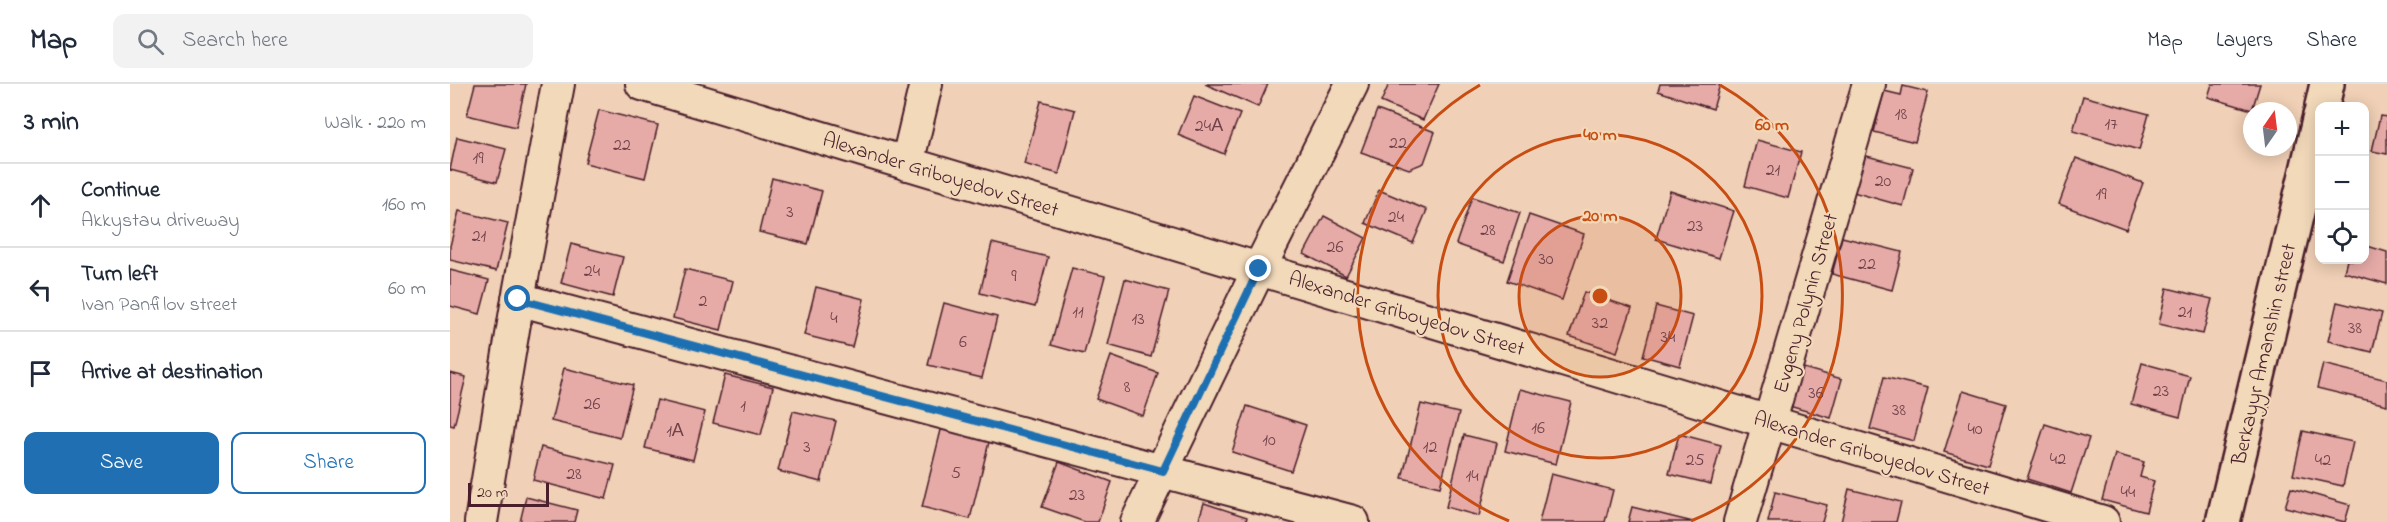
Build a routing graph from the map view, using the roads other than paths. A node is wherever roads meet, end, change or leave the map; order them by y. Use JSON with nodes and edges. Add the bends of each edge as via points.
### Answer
{"nodes":[{"id":1,"x":558,"y":84,"type":"edge"},
{"id":2,"x":642,"y":84,"type":"edge"},
{"id":3,"x":926,"y":84,"type":"edge"},
{"id":4,"x":1352,"y":84,"type":"edge"},
{"id":5,"x":1869,"y":84,"type":"edge"},
{"id":6,"x":2327,"y":84,"type":"edge"},
{"id":7,"x":2323,"y":102,"type":"edge"},
{"id":8,"x":2315,"y":133,"type":"edge"},
{"id":9,"x":907,"y":164,"type":"junction"},
{"id":10,"x":1259,"y":269,"type":"junction"},
{"id":11,"x":518,"y":299,"type":"junction"},
{"id":12,"x":1770,"y":422,"type":"junction"},
{"id":13,"x":1163,"y":471,"type":"junction"},
{"id":14,"x":481,"y":522,"type":"edge"},
{"id":15,"x":1137,"y":522,"type":"edge"},
{"id":16,"x":1353,"y":522,"type":"edge"},
{"id":17,"x":1740,"y":522,"type":"edge"},
{"id":18,"x":2103,"y":522,"type":"edge"},
{"id":19,"x":2223,"y":522,"type":"edge"}],
"edges":[{"from":1,"to":11,"type":"street"},
{"from":2,"to":9,"type":"street","name":"Alexander Griboyedov Street"},
{"from":3,"to":9,"type":"street"},
{"from":4,"to":10,"type":"street"},
{"from":5,"to":12,"type":"street","name":"Evgeny Polynin Street"},
{"from":6,"to":7,"type":"street"},
{"from":8,"to":19,"type":"street","name":"Berkayyr Amanshin street"},
{"from":9,"to":10,"type":"street","name":"Alexander Griboyedov Street"},
{"from":10,"to":12,"type":"street","name":"Alexander Griboyedov Street"},
{"from":10,"to":13,"type":"street"},
{"from":11,"to":13,"type":"street"},
{"from":11,"to":14,"type":"street"},
{"from":12,"to":17,"type":"street","name":"Evgeny Polynin Street"},
{"from":12,"to":18,"type":"street","name":"Alexander Griboyedov Street"},
{"from":13,"to":15,"type":"street"},
{"from":13,"to":16,"type":"street"}]}
